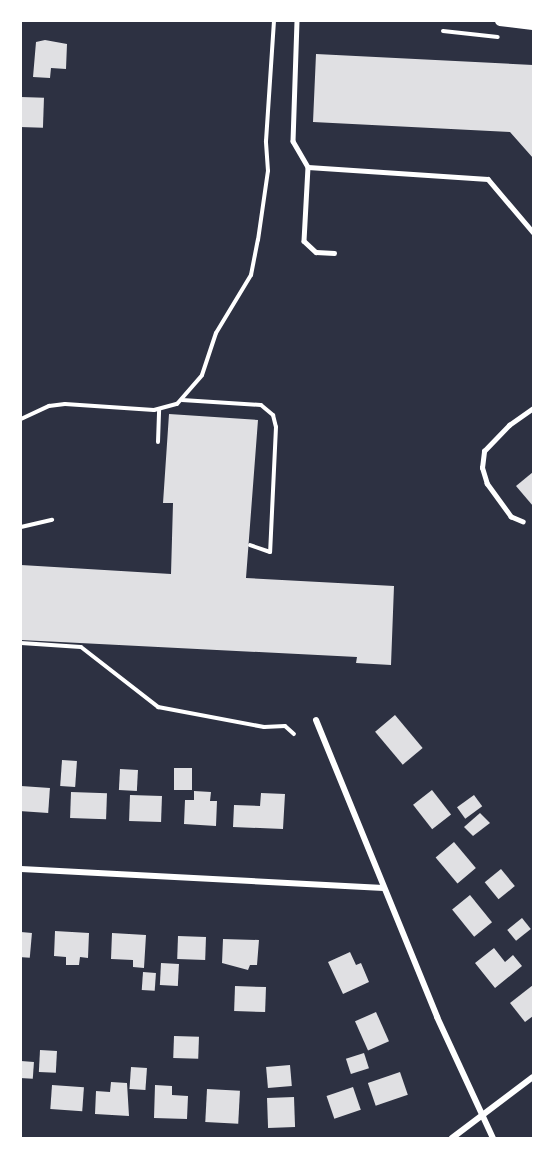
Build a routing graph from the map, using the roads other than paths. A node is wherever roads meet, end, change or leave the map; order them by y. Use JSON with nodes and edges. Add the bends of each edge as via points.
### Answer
{"nodes":[{"id":1,"x":297,"y":21,"type":"edge"},
{"id":2,"x":500,"y":21,"type":"edge"},
{"id":3,"x":533,"y":25,"type":"edge"},
{"id":4,"x":308,"y":167,"type":"junction"},
{"id":5,"x":533,"y":232,"type":"edge"},
{"id":6,"x":334,"y":253,"type":"dead end"},
{"id":7,"x":533,"y":408,"type":"edge"},
{"id":8,"x":523,"y":522,"type":"dead end"},
{"id":9,"x":316,"y":720,"type":"dead end"},
{"id":10,"x":21,"y":869,"type":"edge"},
{"id":11,"x":384,"y":888,"type":"junction"},
{"id":12,"x":533,"y":1077,"type":"edge"},
{"id":13,"x":482,"y":1116,"type":"junction"},
{"id":14,"x":452,"y":1138,"type":"edge"},
{"id":15,"x":494,"y":1138,"type":"edge"}],
"edges":[{"from":1,"to":4,"type":"lane","via":[[293,141]]},
{"from":2,"to":3,"type":"street"},
{"from":4,"to":5,"type":"lane","via":[[489,179]]},
{"from":4,"to":6,"type":"lane","via":[[304,241],[316,252]]},
{"from":7,"to":8,"type":"lane","via":[[509,425],[484,451],[482,468],[487,484],[511,518]]},
{"from":9,"to":11,"type":"street"},
{"from":10,"to":11,"type":"street"},
{"from":11,"to":13,"type":"street"},
{"from":12,"to":13,"type":"street"},
{"from":13,"to":14,"type":"street"},
{"from":13,"to":15,"type":"street"}]}
